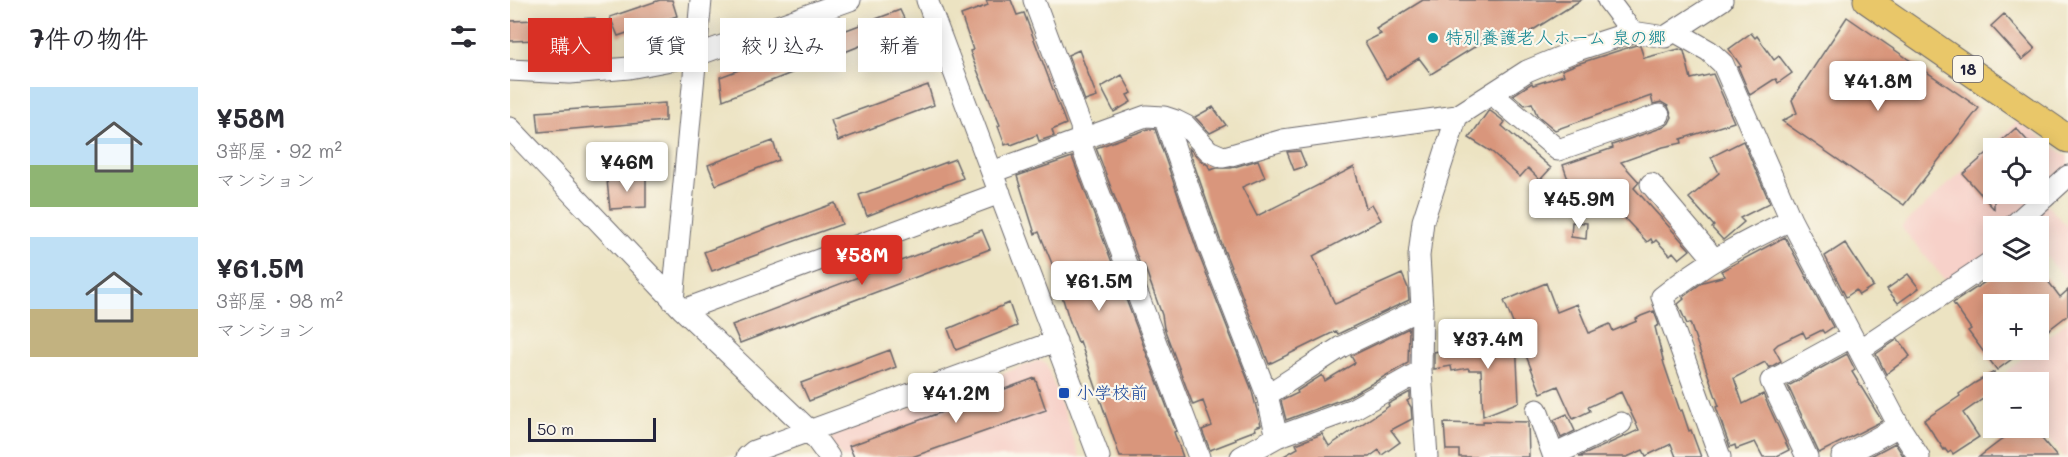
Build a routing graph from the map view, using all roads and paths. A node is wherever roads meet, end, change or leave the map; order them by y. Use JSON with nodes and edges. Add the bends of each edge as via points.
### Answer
{"nodes":[{"id":1,"x":701,"y":0,"type":"edge"},
{"id":2,"x":850,"y":0,"type":"edge"},
{"id":3,"x":927,"y":0,"type":"edge"},
{"id":4,"x":1034,"y":0,"type":"edge"},
{"id":5,"x":1608,"y":0,"type":"edge"},
{"id":6,"x":1722,"y":0,"type":"edge"},
{"id":7,"x":1868,"y":0,"type":"edge"},
{"id":8,"x":700,"y":18,"type":"edge"},
{"id":9,"x":1632,"y":32,"type":"junction"},
{"id":10,"x":1676,"y":32,"type":"junction"},
{"id":11,"x":708,"y":51,"type":"edge"},
{"id":12,"x":624,"y":69,"type":"edge"},
{"id":13,"x":510,"y":70,"type":"edge"},
{"id":14,"x":696,"y":72,"type":"edge"},
{"id":15,"x":1492,"y":94,"type":"junction"},
{"id":16,"x":1659,"y":115,"type":"dead end"},
{"id":17,"x":1457,"y":116,"type":"junction"},
{"id":18,"x":1164,"y":117,"type":"junction"},
{"id":19,"x":510,"y":128,"type":"edge"},
{"id":20,"x":1082,"y":138,"type":"junction"},
{"id":21,"x":2068,"y":139,"type":"edge"},
{"id":22,"x":992,"y":172,"type":"junction"},
{"id":23,"x":2068,"y":176,"type":"edge"},
{"id":24,"x":1651,"y":184,"type":"dead end"},
{"id":25,"x":1000,"y":193,"type":"junction"},
{"id":26,"x":2024,"y":216,"type":"edge"},
{"id":27,"x":1791,"y":220,"type":"junction"},
{"id":28,"x":1714,"y":259,"type":"junction"},
{"id":29,"x":1983,"y":267,"type":"edge"},
{"id":30,"x":678,"y":305,"type":"junction"},
{"id":31,"x":1422,"y":309,"type":"junction"},
{"id":32,"x":1056,"y":340,"type":"junction"},
{"id":33,"x":1855,"y":343,"type":"junction"},
{"id":34,"x":1421,"y":371,"type":"junction"},
{"id":35,"x":1267,"y":395,"type":"junction"},
{"id":36,"x":1537,"y":410,"type":"dead end"},
{"id":37,"x":1621,"y":423,"type":"dead end"},
{"id":38,"x":1899,"y":426,"type":"junction"},
{"id":39,"x":810,"y":431,"type":"junction"},
{"id":40,"x":1277,"y":437,"type":"junction"},
{"id":41,"x":1554,"y":456,"type":"edge"},
{"id":42,"x":747,"y":457,"type":"edge"},
{"id":43,"x":829,"y":457,"type":"edge"},
{"id":44,"x":1099,"y":457,"type":"edge"},
{"id":45,"x":1199,"y":457,"type":"edge"},
{"id":46,"x":1241,"y":457,"type":"edge"},
{"id":47,"x":1427,"y":457,"type":"edge"},
{"id":48,"x":1720,"y":457,"type":"edge"},
{"id":49,"x":1807,"y":457,"type":"edge"},
{"id":50,"x":1842,"y":457,"type":"edge"},
{"id":51,"x":1918,"y":457,"type":"edge"}],
"edges":[{"from":1,"to":8,"type":"street"},
{"from":2,"to":11,"type":"street"},
{"from":3,"to":22,"type":"street"},
{"from":4,"to":20,"type":"street"},
{"from":5,"to":9,"type":"street"},
{"from":6,"to":10,"type":"street"},
{"from":7,"to":21,"type":"main road","number":"18"},
{"from":9,"to":10,"type":"street","via":[[1665,37]]},
{"from":9,"to":15,"type":"street","via":[[1527,71]]},
{"from":10,"to":27,"type":"street","via":[[1723,64]]},
{"from":12,"to":13,"type":"street","via":[[570,74]]},
{"from":14,"to":30,"type":"street"},
{"from":15,"to":16,"type":"street","via":[[1558,150]]},
{"from":15,"to":17,"type":"street"},
{"from":17,"to":18,"type":"street","via":[[1283,140],[1223,157],[1209,151],[1186,126]]},
{"from":17,"to":31,"type":"street","via":[[1424,221],[1419,256]]},
{"from":18,"to":20,"type":"street","via":[[1146,116]]},
{"from":18,"to":35,"type":"street"},
{"from":19,"to":30,"type":"street"},
{"from":20,"to":22,"type":"street"},
{"from":20,"to":45,"type":"street","via":[[1083,150]]},
{"from":22,"to":25,"type":"street"},
{"from":23,"to":26,"type":"street"},
{"from":24,"to":28,"type":"street"},
{"from":25,"to":30,"type":"street"},
{"from":25,"to":32,"type":"street"},
{"from":27,"to":28,"type":"street"},
{"from":27,"to":33,"type":"street"},
{"from":28,"to":48,"type":"street","via":[[1662,297]]},
{"from":29,"to":33,"type":"street"},
{"from":30,"to":39,"type":"street"},
{"from":31,"to":34,"type":"street"},
{"from":31,"to":35,"type":"street","via":[[1341,346]]},
{"from":32,"to":39,"type":"street"},
{"from":32,"to":44,"type":"street"},
{"from":33,"to":38,"type":"street"},
{"from":33,"to":49,"type":"street","via":[[1771,381]]},
{"from":34,"to":40,"type":"street","via":[[1353,409]]},
{"from":34,"to":47,"type":"street"},
{"from":35,"to":40,"type":"street"},
{"from":36,"to":41,"type":"street"},
{"from":37,"to":41,"type":"street"},
{"from":38,"to":50,"type":"street"},
{"from":38,"to":51,"type":"street"},
{"from":39,"to":42,"type":"street"},
{"from":39,"to":43,"type":"street"},
{"from":40,"to":46,"type":"street"}]}
